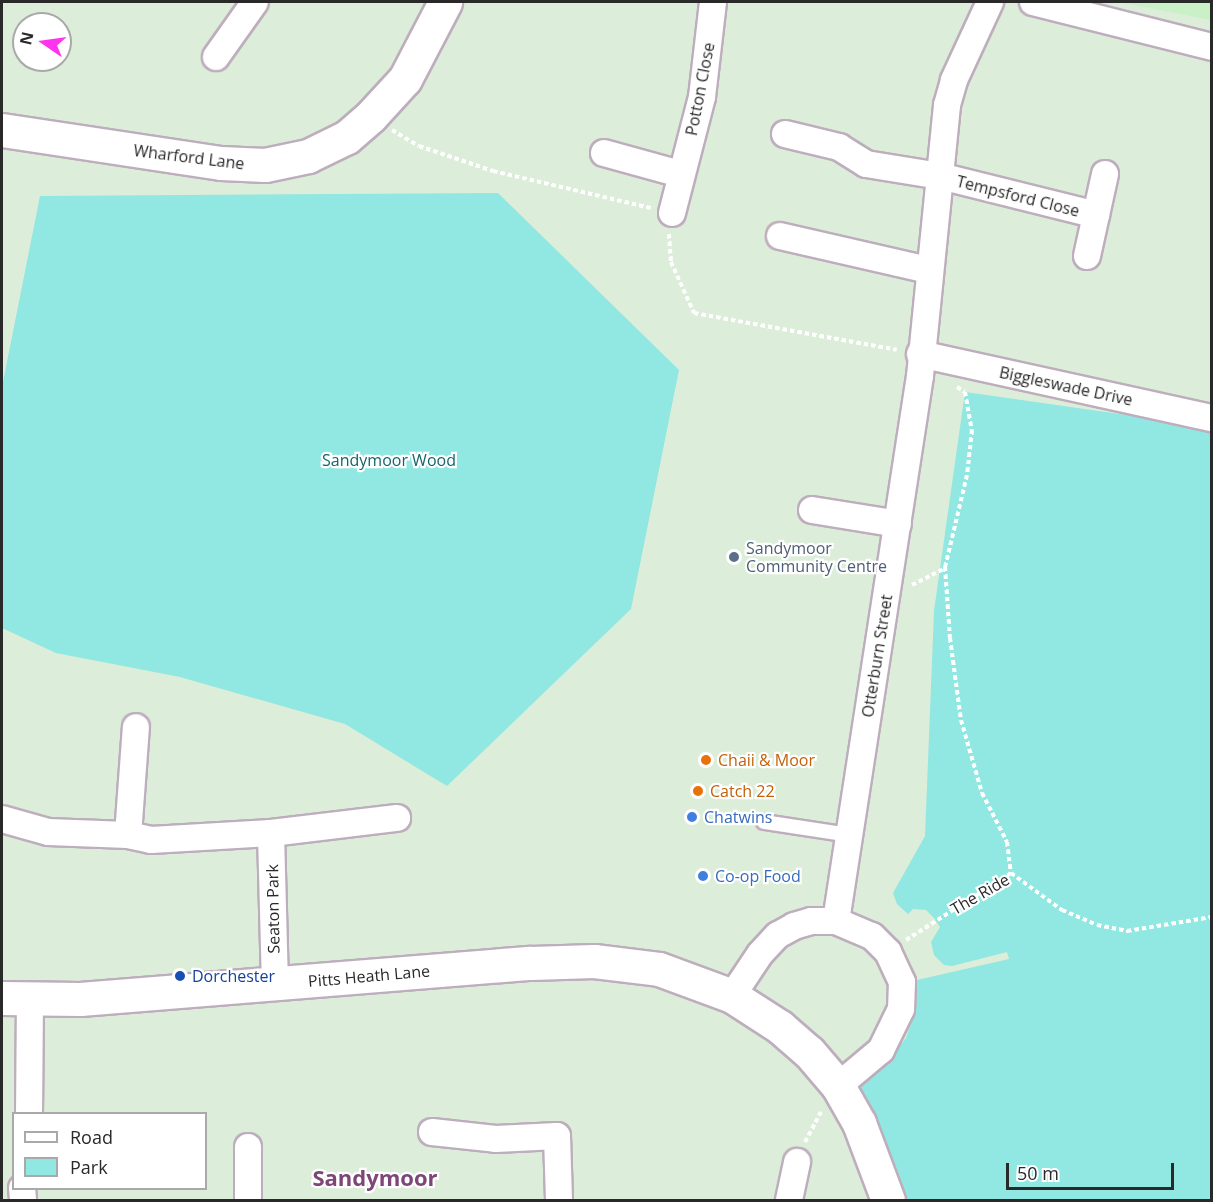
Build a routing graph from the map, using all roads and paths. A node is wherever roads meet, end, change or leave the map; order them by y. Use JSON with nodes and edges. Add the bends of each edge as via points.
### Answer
{"nodes":[{"id":1,"x":255,"y":2,"type":"edge"},
{"id":2,"x":445,"y":2,"type":"edge"},
{"id":3,"x":713,"y":2,"type":"edge"},
{"id":4,"x":990,"y":2,"type":"edge"},
{"id":5,"x":1033,"y":2,"type":"edge"},
{"id":6,"x":1212,"y":47,"type":"edge"},
{"id":7,"x":216,"y":57,"type":"dead end"},
{"id":8,"x":371,"y":117,"type":"junction"},
{"id":9,"x":2,"y":130,"type":"edge"},
{"id":10,"x":785,"y":134,"type":"dead end"},
{"id":11,"x":604,"y":153,"type":"dead end"},
{"id":12,"x":680,"y":174,"type":"junction"},
{"id":13,"x":1105,"y":174,"type":"dead end"},
{"id":14,"x":940,"y":176,"type":"junction"},
{"id":15,"x":672,"y":213,"type":"junction"},
{"id":16,"x":1096,"y":215,"type":"junction"},
{"id":17,"x":780,"y":236,"type":"dead end"},
{"id":18,"x":1087,"y":256,"type":"dead end"},
{"id":19,"x":928,"y":270,"type":"junction"},
{"id":20,"x":919,"y":373,"type":"junction"},
{"id":21,"x":1212,"y":418,"type":"edge"},
{"id":22,"x":812,"y":510,"type":"dead end"},
{"id":23,"x":898,"y":524,"type":"junction"},
{"id":24,"x":945,"y":567,"type":"junction"},
{"id":25,"x":887,"y":596,"type":"junction"},
{"id":26,"x":136,"y":727,"type":"dead end"},
{"id":27,"x":397,"y":818,"type":"dead end"},
{"id":28,"x":2,"y":819,"type":"edge"},
{"id":29,"x":764,"y":822,"type":"dead end"},
{"id":30,"x":271,"y":833,"type":"junction"},
{"id":31,"x":128,"y":835,"type":"junction"},
{"id":32,"x":849,"y":835,"type":"junction"},
{"id":33,"x":1011,"y":873,"type":"junction"},
{"id":34,"x":1212,"y":916,"type":"edge"},
{"id":35,"x":836,"y":921,"type":"junction"},
{"id":36,"x":888,"y":952,"type":"junction"},
{"id":37,"x":274,"y":984,"type":"junction"},
{"id":38,"x":732,"y":996,"type":"junction"},
{"id":39,"x":16,"y":999,"type":"edge"},
{"id":40,"x":838,"y":1086,"type":"junction"},
{"id":41,"x":29,"y":1112,"type":"edge"},
{"id":42,"x":432,"y":1132,"type":"dead end"},
{"id":43,"x":248,"y":1147,"type":"dead end"},
{"id":44,"x":797,"y":1162,"type":"joint"},
{"id":45,"x":248,"y":1200,"type":"edge"},
{"id":46,"x":559,"y":1200,"type":"edge"},
{"id":47,"x":789,"y":1200,"type":"edge"},
{"id":48,"x":888,"y":1200,"type":"edge"}],
"edges":[{"from":1,"to":7,"type":"street"},
{"from":2,"to":8,"type":"street","name":"Wharford Lane","via":[[405,79]]},
{"from":3,"to":12,"type":"street","name":"Potton Close","via":[[702,97]]},
{"from":4,"to":14,"type":"street","via":[[954,80],[947,105]]},
{"from":5,"to":6,"type":"street"},
{"from":8,"to":9,"type":"street","name":"Wharford Lane","via":[[346,137],[308,156],[264,165],[178,158]]},
{"from":8,"to":15,"type":"path","via":[[419,147],[493,171]]},
{"from":10,"to":14,"type":"street","via":[[839,147],[866,164]]},
{"from":11,"to":12,"type":"street"},
{"from":12,"to":15,"type":"street","name":"Potton Close"},
{"from":13,"to":16,"type":"street","name":"Tempsford Close"},
{"from":14,"to":16,"type":"street","name":"Tempsford Close"},
{"from":14,"to":19,"type":"street"},
{"from":15,"to":20,"type":"path","via":[[668,226],[671,262],[694,313]]},
{"from":16,"to":18,"type":"street","name":"Tempsford Close"},
{"from":17,"to":19,"type":"street"},
{"from":19,"to":20,"type":"street"},
{"from":20,"to":21,"type":"street","name":"Biggleswade Drive"},
{"from":20,"to":23,"type":"street","name":"Otterburn Street"},
{"from":20,"to":24,"type":"path","via":[[965,392],[972,430],[967,475]]},
{"from":22,"to":23,"type":"street"},
{"from":23,"to":25,"type":"street","name":"Otterburn Street"},
{"from":24,"to":25,"type":"path","via":[[929,579]]},
{"from":24,"to":33,"type":"path","via":[[961,720],[982,793],[1007,842]]},
{"from":25,"to":32,"type":"street","name":"Otterburn Street"},
{"from":26,"to":31,"type":"street"},
{"from":27,"to":30,"type":"street"},
{"from":28,"to":31,"type":"street","via":[[48,832]]},
{"from":29,"to":32,"type":"lane"},
{"from":30,"to":31,"type":"street","via":[[151,840]]},
{"from":30,"to":37,"type":"street","name":"Seaton Park"},
{"from":32,"to":35,"type":"street","name":"Otterburn Street"},
{"from":33,"to":34,"type":"path","name":"The Ride","via":[[1062,910],[1097,925],[1127,930]]},
{"from":33,"to":36,"type":"path","name":"The Ride"},
{"from":35,"to":36,"type":"street","via":[[872,936]]},
{"from":35,"to":38,"type":"street","via":[[811,921],[778,935]]},
{"from":36,"to":40,"type":"street","via":[[902,982],[901,1009],[894,1030],[881,1050]]},
{"from":37,"to":38,"type":"street","name":"Pitts Heath Lane","via":[[594,961],[659,969]]},
{"from":37,"to":39,"type":"street","name":"Pitts Heath Lane"},
{"from":38,"to":40,"type":"street","name":"Pitts Heath Lane","via":[[780,1027],[809,1052]]},
{"from":39,"to":41,"type":"street"},
{"from":40,"to":44,"type":"path","via":[[810,1129]]},
{"from":40,"to":48,"type":"street","name":"Pitts Heath Lane","via":[[859,1123]]},
{"from":42,"to":46,"type":"street","via":[[496,1139],[557,1136]]},
{"from":43,"to":45,"type":"street"},
{"from":44,"to":47,"type":"street"}]}
